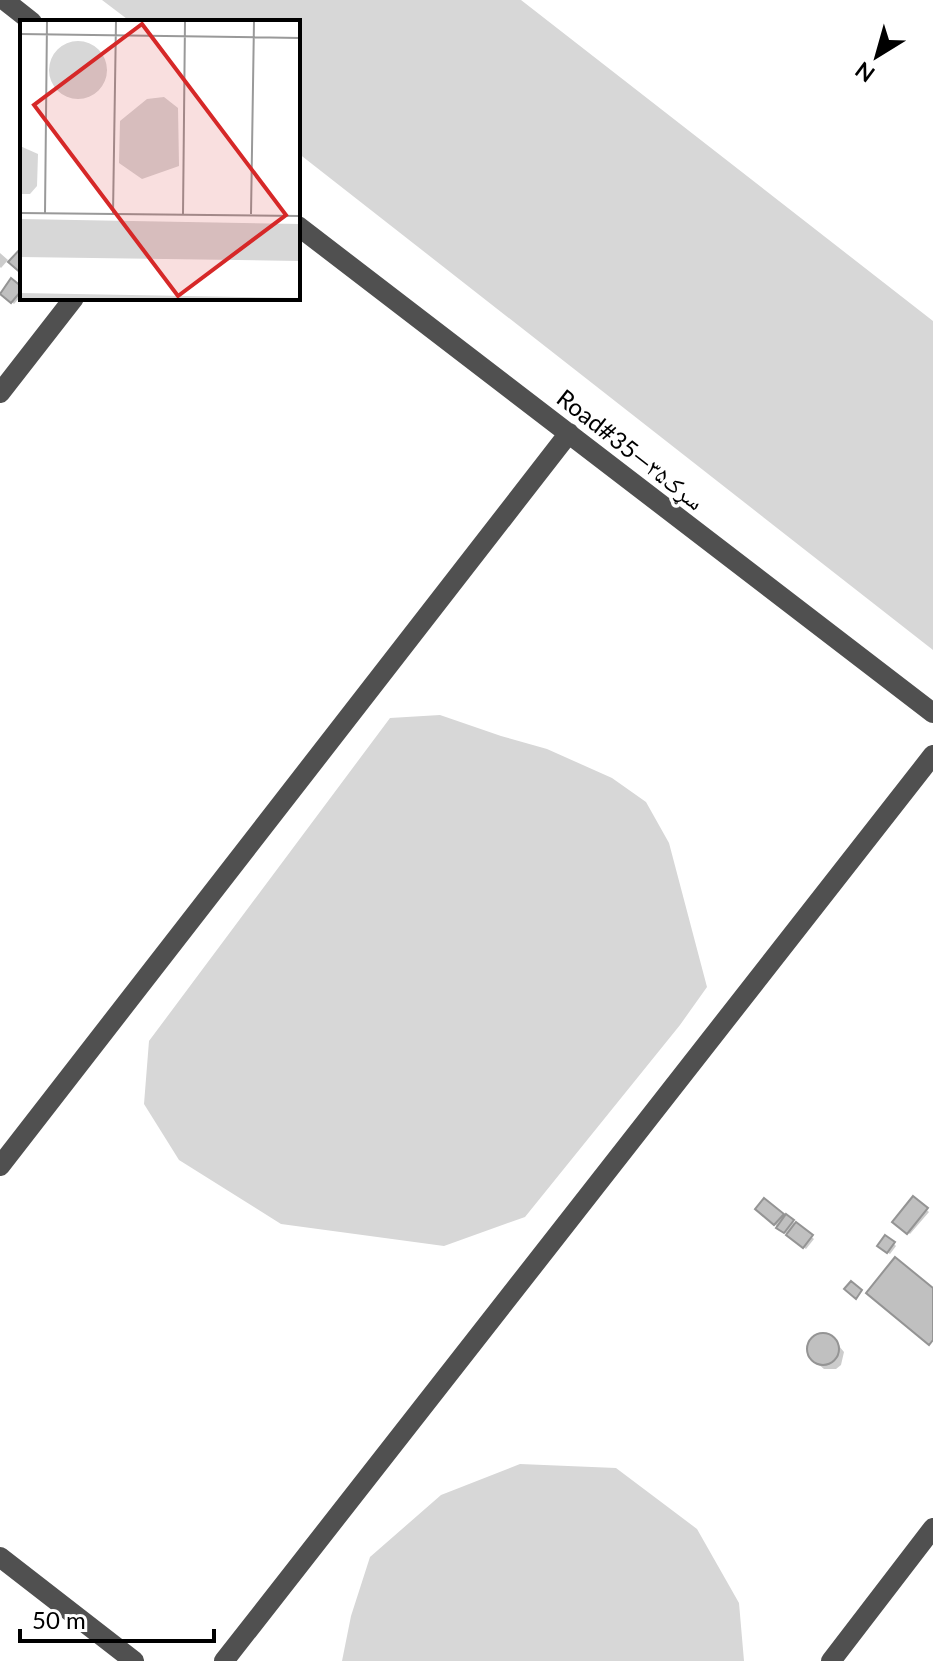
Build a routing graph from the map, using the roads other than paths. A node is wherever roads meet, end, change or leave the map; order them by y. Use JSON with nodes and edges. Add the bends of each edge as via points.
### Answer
{"nodes":[{"id":1,"x":4,"y":0,"type":"edge"},
{"id":2,"x":29,"y":20,"type":"edge"},
{"id":3,"x":300,"y":228,"type":"edge"},
{"id":4,"x":72,"y":300,"type":"edge"},
{"id":5,"x":0,"y":393,"type":"edge"},
{"id":6,"x":569,"y":433,"type":"junction"},
{"id":7,"x":933,"y":713,"type":"edge"},
{"id":8,"x":933,"y":755,"type":"edge"},
{"id":9,"x":0,"y":1166,"type":"edge"},
{"id":10,"x":933,"y":1528,"type":"edge"},
{"id":11,"x":0,"y":1557,"type":"edge"},
{"id":12,"x":134,"y":1661,"type":"edge"},
{"id":13,"x":224,"y":1661,"type":"edge"},
{"id":14,"x":831,"y":1661,"type":"edge"}],
"edges":[{"from":1,"to":2,"type":"street"},
{"from":3,"to":6,"type":"street","name":"Road#35—سړک۳۵"},
{"from":4,"to":5,"type":"street"},
{"from":6,"to":7,"type":"street","name":"Road#35—سړک۳۵"},
{"from":6,"to":9,"type":"street"},
{"from":8,"to":13,"type":"street"},
{"from":10,"to":14,"type":"street"},
{"from":11,"to":12,"type":"street"}]}
